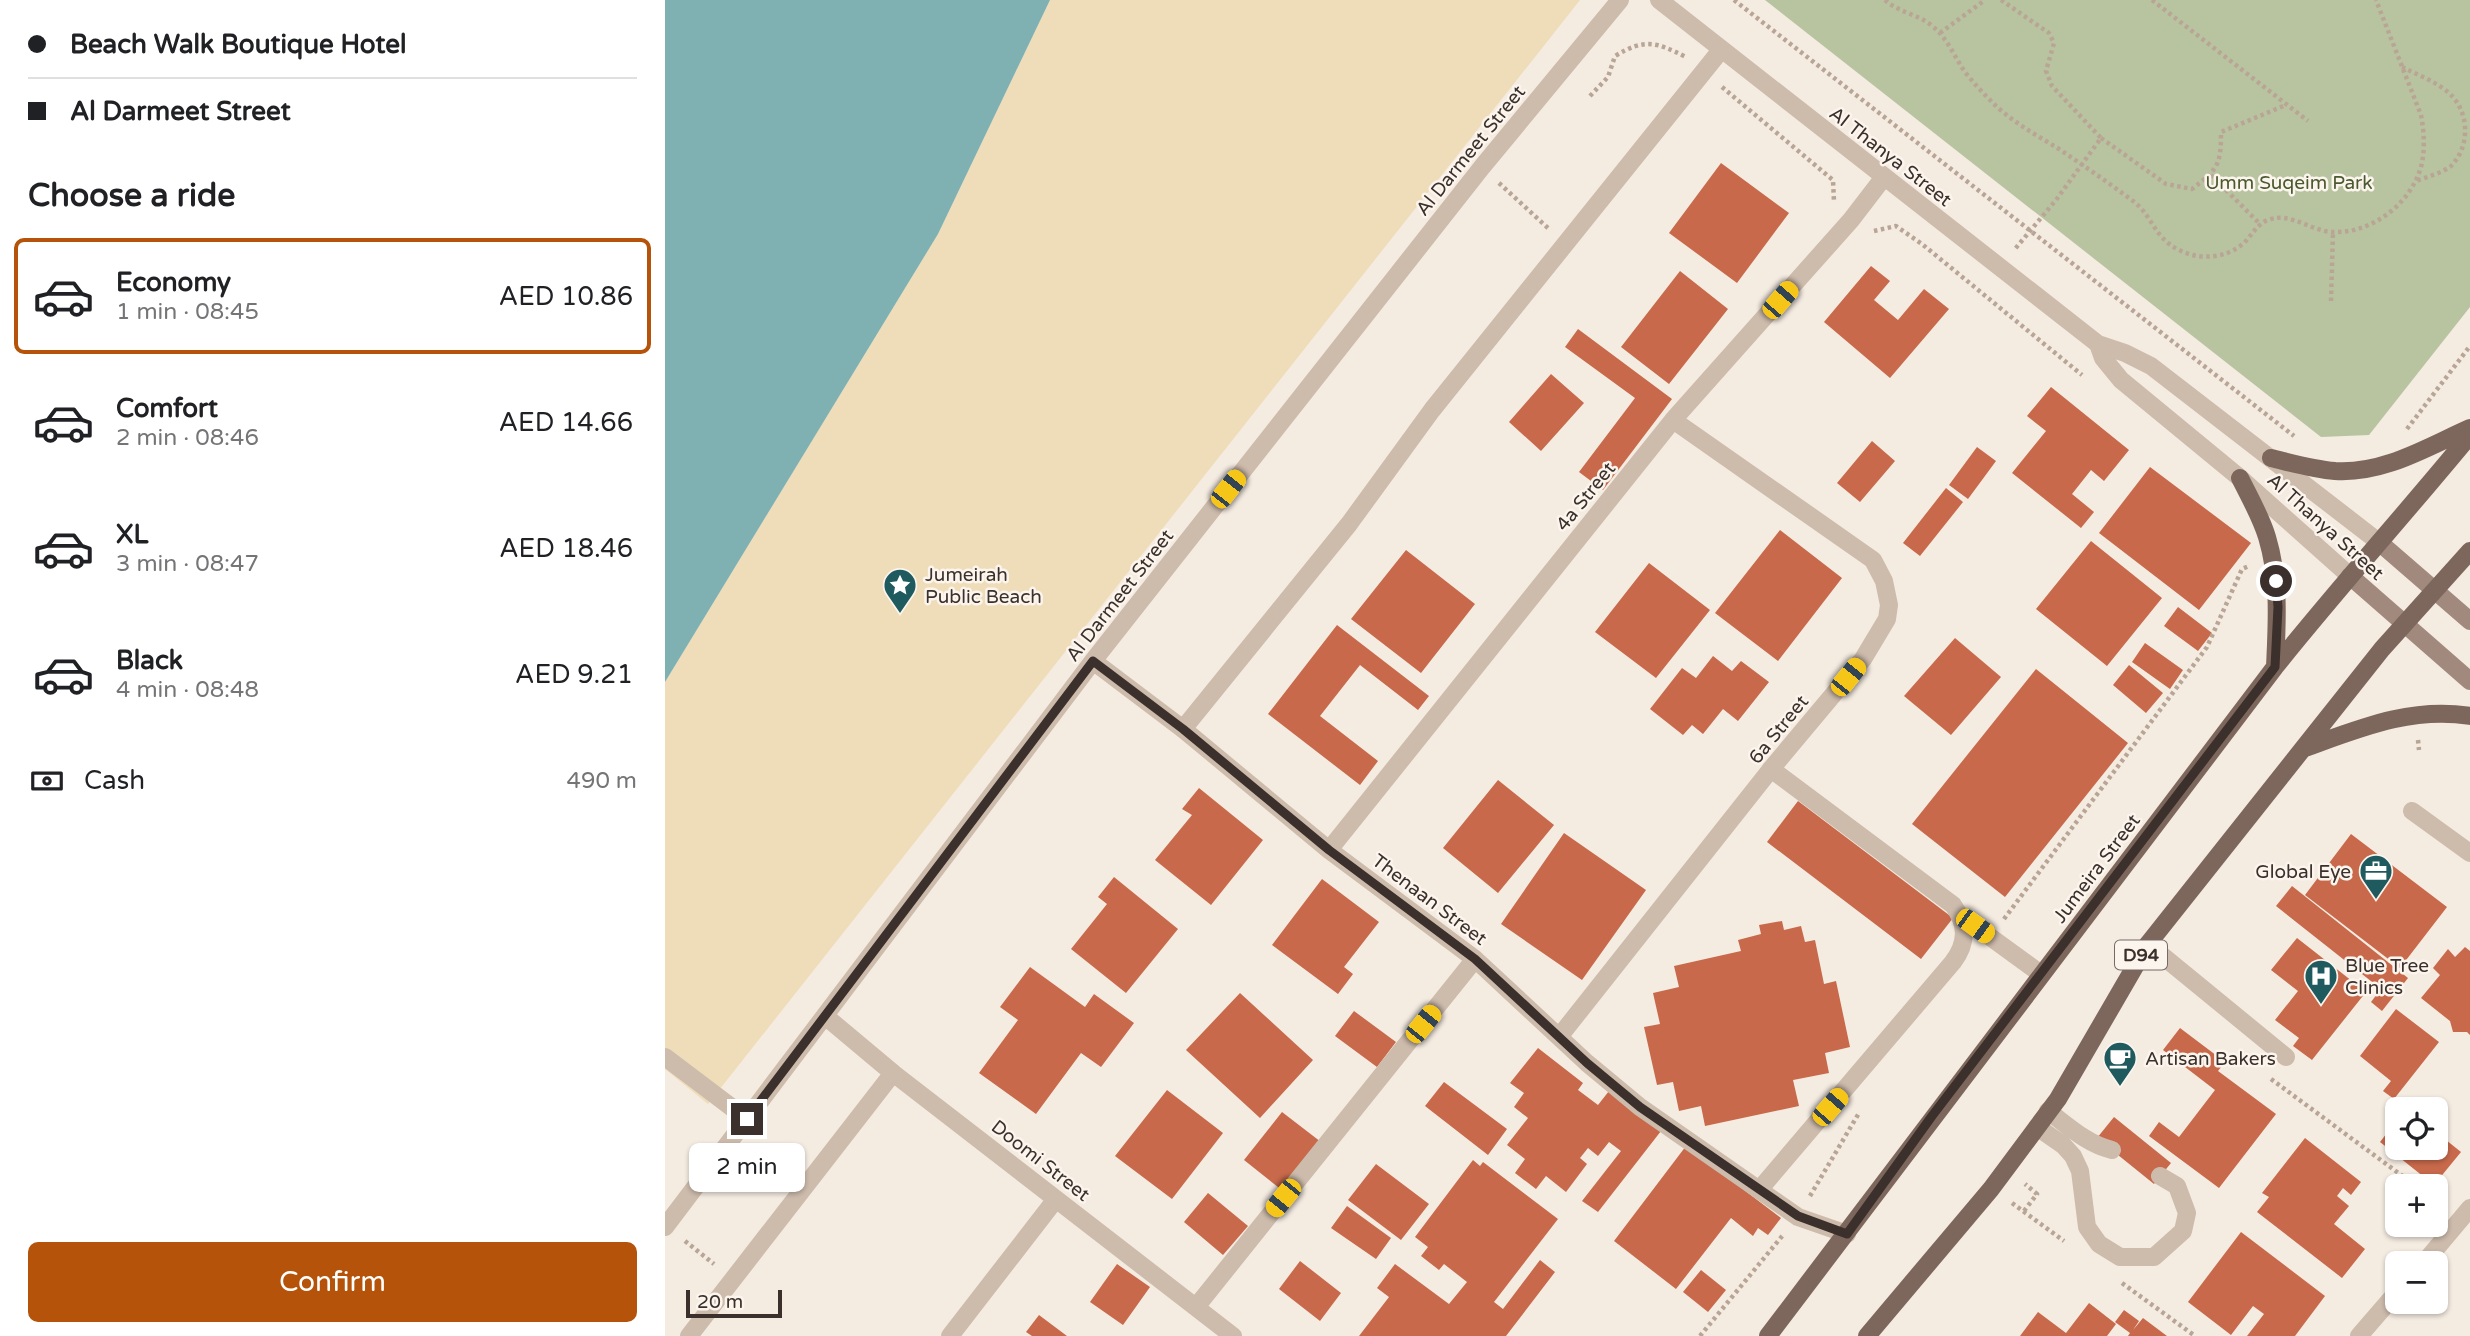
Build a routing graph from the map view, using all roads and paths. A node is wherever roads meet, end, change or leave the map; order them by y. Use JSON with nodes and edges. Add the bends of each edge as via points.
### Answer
{"nodes":[{"id":1,"x":1620,"y":0,"type":"edge"},
{"id":2,"x":1659,"y":0,"type":"edge"},
{"id":3,"x":1734,"y":0,"type":"edge"},
{"id":4,"x":1885,"y":0,"type":"edge"},
{"id":5,"x":1985,"y":0,"type":"edge"},
{"id":6,"x":2001,"y":0,"type":"edge"},
{"id":7,"x":2152,"y":0,"type":"edge"},
{"id":8,"x":2376,"y":0,"type":"edge"},
{"id":9,"x":1940,"y":33,"type":"junction"},
{"id":10,"x":1721,"y":50,"type":"junction"},
{"id":11,"x":2402,"y":67,"type":"junction"},
{"id":12,"x":1704,"y":71,"type":"junction"},
{"id":13,"x":1590,"y":96,"type":"dead end"},
{"id":14,"x":2286,"y":105,"type":"junction"},
{"id":15,"x":2308,"y":121,"type":"dead end"},
{"id":16,"x":2101,"y":138,"type":"junction"},
{"id":17,"x":2081,"y":164,"type":"junction"},
{"id":18,"x":1482,"y":167,"type":"junction"},
{"id":19,"x":2211,"y":175,"type":"junction"},
{"id":20,"x":1884,"y":177,"type":"junction"},
{"id":21,"x":2415,"y":181,"type":"junction"},
{"id":22,"x":1834,"y":208,"type":"dead end"},
{"id":23,"x":2260,"y":224,"type":"junction"},
{"id":24,"x":2030,"y":230,"type":"junction"},
{"id":25,"x":1868,"y":232,"type":"dead end"},
{"id":26,"x":2333,"y":232,"type":"junction"},
{"id":27,"x":1565,"y":244,"type":"junction"},
{"id":28,"x":2000,"y":268,"type":"junction"},
{"id":29,"x":2331,"y":301,"type":"dead end"},
{"id":30,"x":2098,"y":344,"type":"junction"},
{"id":31,"x":2470,"y":346,"type":"edge"},
{"id":32,"x":2084,"y":377,"type":"dead end"},
{"id":33,"x":1673,"y":420,"type":"junction"},
{"id":34,"x":2470,"y":428,"type":"edge"},
{"id":35,"x":2470,"y":435,"type":"edge"},
{"id":36,"x":2294,"y":436,"type":"dead end"},
{"id":37,"x":2399,"y":440,"type":"dead end"},
{"id":38,"x":2270,"y":458,"type":"junction"},
{"id":39,"x":2240,"y":478,"type":"junction"},
{"id":40,"x":2380,"y":543,"type":"junction"},
{"id":41,"x":2470,"y":551,"type":"edge"},
{"id":42,"x":2245,"y":559,"type":"dead end"},
{"id":43,"x":2242,"y":569,"type":"dead end"},
{"id":44,"x":2350,"y":576,"type":"junction"},
{"id":45,"x":2434,"y":592,"type":"junction"},
{"id":46,"x":2470,"y":621,"type":"edge"},
{"id":47,"x":2405,"y":624,"type":"junction"},
{"id":48,"x":1093,"y":661,"type":"junction"},
{"id":49,"x":2275,"y":667,"type":"junction"},
{"id":50,"x":2470,"y":681,"type":"edge"},
{"id":51,"x":2470,"y":716,"type":"edge"},
{"id":52,"x":1183,"y":729,"type":"junction"},
{"id":53,"x":2305,"y":748,"type":"junction"},
{"id":54,"x":1772,"y":769,"type":"junction"},
{"id":55,"x":2412,"y":811,"type":"dead end"},
{"id":56,"x":1329,"y":850,"type":"junction"},
{"id":57,"x":2470,"y":853,"type":"edge"},
{"id":58,"x":1960,"y":915,"type":"junction"},
{"id":59,"x":2148,"y":944,"type":"junction"},
{"id":60,"x":1475,"y":959,"type":"junction"},
{"id":61,"x":2041,"y":974,"type":"junction"},
{"id":62,"x":825,"y":1016,"type":"junction"},
{"id":63,"x":1559,"y":1037,"type":"junction"},
{"id":64,"x":665,"y":1057,"type":"edge"},
{"id":65,"x":2286,"y":1057,"type":"joint"},
{"id":66,"x":893,"y":1073,"type":"junction"},
{"id":67,"x":2048,"y":1111,"type":"junction"},
{"id":68,"x":747,"y":1119,"type":"junction"},
{"id":69,"x":2037,"y":1127,"type":"junction"},
{"id":70,"x":2112,"y":1150,"type":"dead end"},
{"id":71,"x":2400,"y":1174,"type":"edge"},
{"id":72,"x":2160,"y":1176,"type":"dead end"},
{"id":73,"x":1759,"y":1189,"type":"junction"},
{"id":74,"x":1056,"y":1199,"type":"junction"},
{"id":75,"x":2467,"y":1218,"type":"edge"},
{"id":76,"x":666,"y":1227,"type":"edge"},
{"id":77,"x":1847,"y":1234,"type":"junction"},
{"id":78,"x":2435,"y":1251,"type":"edge"},
{"id":79,"x":733,"y":1279,"type":"junction"},
{"id":80,"x":2385,"y":1306,"type":"edge"},
{"id":81,"x":1196,"y":1307,"type":"junction"},
{"id":82,"x":689,"y":1336,"type":"edge"},
{"id":83,"x":950,"y":1336,"type":"edge"},
{"id":84,"x":1233,"y":1336,"type":"edge"},
{"id":85,"x":1768,"y":1336,"type":"edge"},
{"id":86,"x":1867,"y":1336,"type":"edge"},
{"id":87,"x":2359,"y":1336,"type":"edge"}],
"edges":[{"from":1,"to":18,"type":"street","name":"Al Darmeet Street"},
{"from":2,"to":10,"type":"street","name":"Al Thanya Street"},
{"from":3,"to":24,"type":"path"},
{"from":4,"to":9,"type":"path"},
{"from":5,"to":9,"type":"path"},
{"from":6,"to":16,"type":"path","via":[[2049,33],[2054,43],[2046,71],[2052,86]]},
{"from":7,"to":14,"type":"path"},
{"from":8,"to":11,"type":"path"},
{"from":9,"to":17,"type":"path","via":[[1965,72],[1999,108]]},
{"from":10,"to":12,"type":"street"},
{"from":10,"to":20,"type":"street","name":"Al Thanya Street"},
{"from":11,"to":21,"type":"path","via":[[2424,132]]},
{"from":11,"to":21,"type":"path","via":[[2449,93],[2467,123],[2462,155],[2451,167]]},
{"from":12,"to":13,"type":"path","via":[[1658,43],[1631,46],[1615,56],[1608,77]]},
{"from":12,"to":22,"type":"path","via":[[1833,180]]},
{"from":12,"to":27,"type":"street"},
{"from":14,"to":15,"type":"path"},
{"from":14,"to":19,"type":"path","via":[[2221,132],[2221,157]]},
{"from":16,"to":17,"type":"path"},
{"from":16,"to":19,"type":"path","via":[[2166,184],[2192,189]]},
{"from":17,"to":23,"type":"path","via":[[2136,203],[2164,240],[2192,255],[2231,251]]},
{"from":17,"to":24,"type":"path"},
{"from":18,"to":27,"type":"path"},
{"from":18,"to":48,"type":"street","name":"Al Darmeet Street"},
{"from":19,"to":23,"type":"path"},
{"from":20,"to":28,"type":"street","name":"Al Thanya Street"},
{"from":20,"to":33,"type":"street","name":"4a Street"},
{"from":21,"to":26,"type":"path","via":[[2383,218],[2352,231]]},
{"from":23,"to":26,"type":"path","via":[[2279,217]]},
{"from":24,"to":28,"type":"path"},
{"from":24,"to":36,"type":"path"},
{"from":25,"to":32,"type":"path","via":[[1896,226]]},
{"from":26,"to":29,"type":"path"},
{"from":27,"to":52,"type":"street","via":[[1432,410],[1349,524]]},
{"from":28,"to":30,"type":"street","name":"Al Thanya Street"},
{"from":30,"to":38,"type":"street","name":"Al Thanya Street","via":[[2151,366]]},
{"from":30,"to":39,"type":"street","name":"Al Thanya Street","via":[[2121,380]]},
{"from":31,"to":37,"type":"path"},
{"from":33,"to":54,"type":"street","name":"6a Street","via":[[1873,560],[1884,581],[1889,605],[1876,638]]},
{"from":33,"to":56,"type":"street","name":"4a Street"},
{"from":34,"to":38,"type":"main road","via":[[2375,468],[2320,469]]},
{"from":35,"to":40,"type":"main road","name":"Jumeira Street"},
{"from":38,"to":40,"type":"street","name":"Al Thanya Street"},
{"from":39,"to":44,"type":"street","name":"Al Thanya Street"},
{"from":39,"to":49,"type":"main road","via":[[2272,555],[2278,607]]},
{"from":40,"to":44,"type":"main road","name":"Jumeira Street"},
{"from":40,"to":45,"type":"main road","name":"Al Thanya Street"},
{"from":41,"to":45,"type":"main road","number":"D94"},
{"from":42,"to":43,"type":"path"},
{"from":44,"to":47,"type":"main road","name":"Al Thanya Street"},
{"from":44,"to":49,"type":"main road","name":"Jumeira Street"},
{"from":45,"to":46,"type":"main road","name":"Al Thanya Street"},
{"from":45,"to":47,"type":"main road","number":"D94"},
{"from":47,"to":50,"type":"main road","name":"Al Thanya Street"},
{"from":47,"to":53,"type":"main road","number":"D94"},
{"from":48,"to":52,"type":"street","name":"Thenaan Street"},
{"from":48,"to":62,"type":"street","name":"Al Darmeet Street"},
{"from":49,"to":61,"type":"main road","name":"Jumeira Street"},
{"from":51,"to":53,"type":"main road","via":[[2426,714],[2376,722]]},
{"from":52,"to":56,"type":"street","name":"Thenaan Street"},
{"from":53,"to":59,"type":"main road","number":"D94"},
{"from":54,"to":58,"type":"street","via":[[1953,905]]},
{"from":54,"to":63,"type":"street","name":"6a Street"},
{"from":55,"to":57,"type":"street"},
{"from":56,"to":60,"type":"street","name":"Thenaan Street"},
{"from":58,"to":61,"type":"street"},
{"from":58,"to":73,"type":"street","via":[[1965,927],[1961,952]]},
{"from":59,"to":65,"type":"street"},
{"from":59,"to":67,"type":"main road","number":"D94"},
{"from":60,"to":63,"type":"street","name":"Thenaan Street"},
{"from":60,"to":81,"type":"street"},
{"from":61,"to":77,"type":"main road","name":"Jumeira Street"},
{"from":62,"to":66,"type":"street","name":"Doomi Street"},
{"from":62,"to":68,"type":"street","name":"Al Darmeet Street"},
{"from":63,"to":73,"type":"street","name":"Thenaan Street","via":[[1640,1107]]},
{"from":64,"to":68,"type":"street"},
{"from":65,"to":71,"type":"path","via":[[2270,1078]]},
{"from":66,"to":74,"type":"street","name":"Doomi Street"},
{"from":66,"to":79,"type":"street"},
{"from":67,"to":69,"type":"main road","number":"D94"},
{"from":67,"to":70,"type":"street","via":[[2087,1140]]},
{"from":68,"to":76,"type":"street","name":"Al Darmeet Street"},
{"from":69,"to":72,"type":"street","via":[[2073,1156],[2080,1171],[2087,1227],[2099,1244],[2120,1257],[2154,1257],[2183,1231],[2187,1213],[2177,1186]]},
{"from":69,"to":86,"type":"main road","number":"D94"},
{"from":73,"to":77,"type":"street","name":"Thenaan Street","via":[[1798,1216]]},
{"from":74,"to":81,"type":"street","name":"Doomi Street"},
{"from":74,"to":83,"type":"street"},
{"from":75,"to":78,"type":"street"},
{"from":76,"to":79,"type":"path"},
{"from":77,"to":85,"type":"main road","name":"Jumeira Street"},
{"from":79,"to":82,"type":"street"},
{"from":80,"to":87,"type":"street"},
{"from":81,"to":84,"type":"street","name":"Doomi Street"}]}
